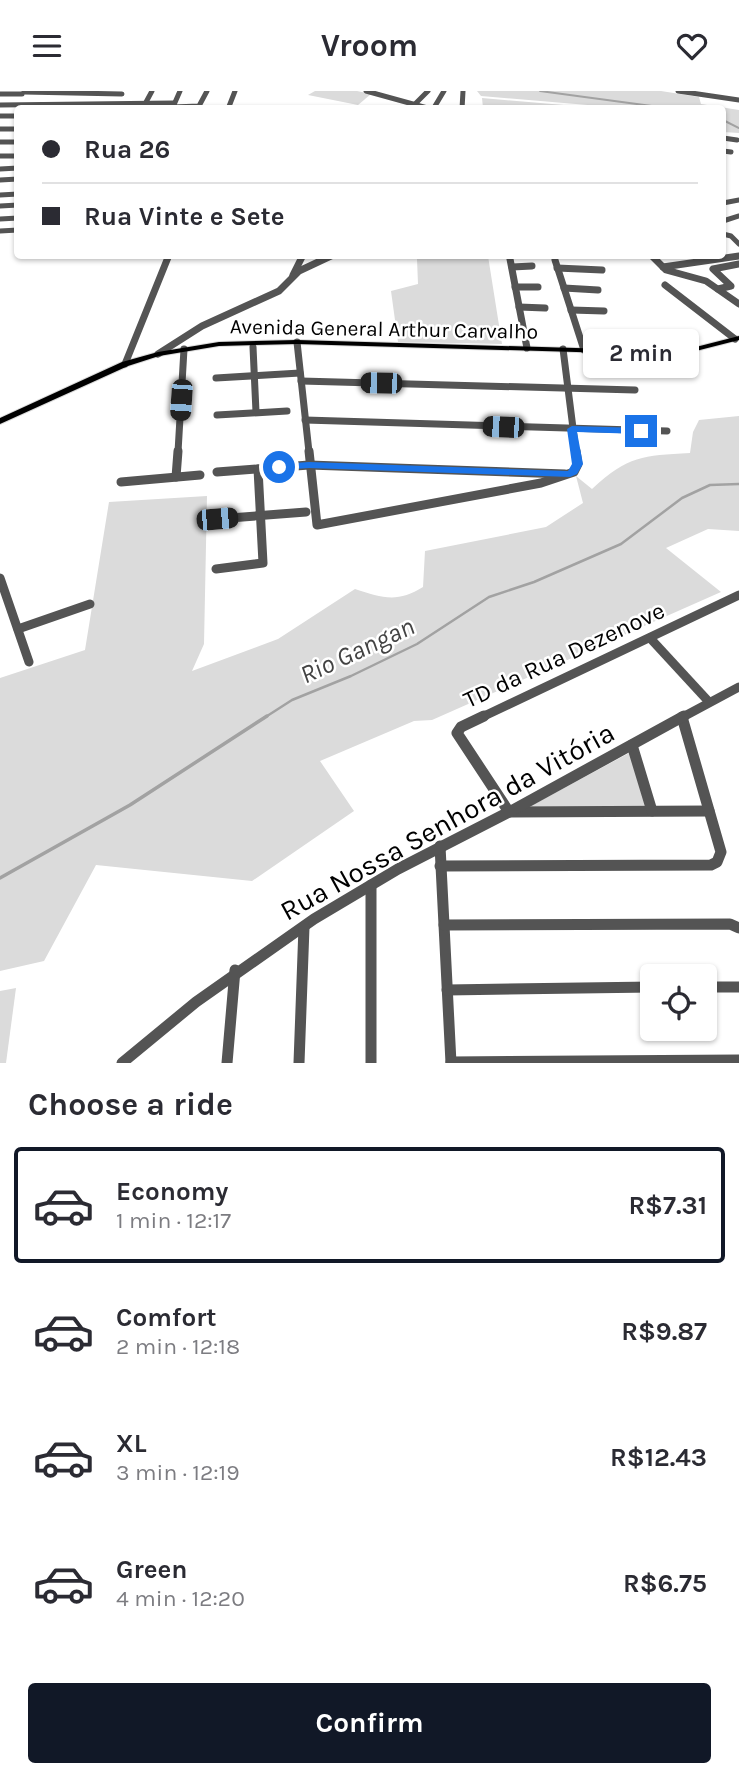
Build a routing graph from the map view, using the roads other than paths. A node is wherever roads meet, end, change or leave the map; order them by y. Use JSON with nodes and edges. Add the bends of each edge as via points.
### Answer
{"nodes":[{"id":1,"x":152,"y":91,"type":"edge"},
{"id":2,"x":180,"y":91,"type":"edge"},
{"id":3,"x":366,"y":91,"type":"edge"},
{"id":4,"x":428,"y":91,"type":"edge"},
{"id":5,"x":678,"y":91,"type":"edge"},
{"id":6,"x":24,"y":92,"type":"edge"},
{"id":7,"x":122,"y":92,"type":"edge"},
{"id":8,"x":87,"y":93,"type":"junction"},
{"id":9,"x":0,"y":94,"type":"edge"},
{"id":10,"x":739,"y":100,"type":"edge"},
{"id":11,"x":405,"y":102,"type":"junction"},
{"id":12,"x":0,"y":104,"type":"edge"},
{"id":13,"x":14,"y":104,"type":"junction"},
{"id":14,"x":81,"y":104,"type":"junction"},
{"id":15,"x":115,"y":104,"type":"junction"},
{"id":16,"x":145,"y":104,"type":"junction"},
{"id":17,"x":415,"y":104,"type":"junction"},
{"id":18,"x":173,"y":105,"type":"joint"},
{"id":19,"x":399,"y":105,"type":"edge"},
{"id":20,"x":421,"y":105,"type":"edge"},
{"id":21,"x":726,"y":151,"type":"edge"},
{"id":22,"x":732,"y":152,"type":"dead end"},
{"id":23,"x":168,"y":259,"type":"edge"},
{"id":24,"x":301,"y":259,"type":"edge"},
{"id":25,"x":325,"y":259,"type":"edge"},
{"id":26,"x":654,"y":259,"type":"edge"},
{"id":27,"x":718,"y":259,"type":"edge"},
{"id":28,"x":555,"y":260,"type":"dead end"},
{"id":29,"x":739,"y":264,"type":"edge"},
{"id":30,"x":532,"y":266,"type":"dead end"},
{"id":31,"x":663,"y":267,"type":"junction"},
{"id":32,"x":557,"y":268,"type":"junction"},
{"id":33,"x":602,"y":270,"type":"dead end"},
{"id":34,"x":292,"y":276,"type":"junction"},
{"id":35,"x":665,"y":285,"type":"dead end"},
{"id":36,"x":515,"y":287,"type":"junction"},
{"id":37,"x":538,"y":287,"type":"dead end"},
{"id":38,"x":564,"y":288,"type":"junction"},
{"id":39,"x":598,"y":290,"type":"dead end"},
{"id":40,"x":735,"y":290,"type":"edge"},
{"id":41,"x":721,"y":291,"type":"junction"},
{"id":42,"x":739,"y":305,"type":"edge"},
{"id":43,"x":519,"y":307,"type":"junction"},
{"id":44,"x":545,"y":308,"type":"dead end"},
{"id":45,"x":571,"y":310,"type":"junction"},
{"id":46,"x":604,"y":311,"type":"dead end"},
{"id":47,"x":737,"y":339,"type":"edge"},
{"id":48,"x":297,"y":342,"type":"junction"},
{"id":49,"x":253,"y":347,"type":"dead end"},
{"id":50,"x":527,"y":348,"type":"junction"},
{"id":51,"x":184,"y":349,"type":"junction"},
{"id":52,"x":563,"y":349,"type":"junction"},
{"id":53,"x":584,"y":350,"type":"junction"},
{"id":54,"x":158,"y":354,"type":"junction"},
{"id":55,"x":125,"y":363,"type":"junction"},
{"id":56,"x":255,"y":376,"type":"junction"},
{"id":57,"x":301,"y":377,"type":"junction"},
{"id":58,"x":216,"y":378,"type":"dead end"},
{"id":59,"x":567,"y":388,"type":"junction"},
{"id":60,"x":635,"y":390,"type":"dead end"},
{"id":61,"x":287,"y":411,"type":"dead end"},
{"id":62,"x":256,"y":412,"type":"junction"},
{"id":63,"x":217,"y":415,"type":"dead end"},
{"id":64,"x":305,"y":420,"type":"junction"},
{"id":65,"x":0,"y":421,"type":"edge"},
{"id":66,"x":572,"y":429,"type":"junction"},
{"id":67,"x":667,"y":431,"type":"dead end"},
{"id":68,"x":309,"y":465,"type":"junction"},
{"id":69,"x":258,"y":469,"type":"junction"},
{"id":70,"x":217,"y":472,"type":"dead end"},
{"id":71,"x":570,"y":474,"type":"junction"},
{"id":72,"x":200,"y":475,"type":"dead end"},
{"id":73,"x":176,"y":477,"type":"junction"},
{"id":74,"x":121,"y":482,"type":"dead end"},
{"id":75,"x":306,"y":512,"type":"dead end"},
{"id":76,"x":261,"y":515,"type":"junction"},
{"id":77,"x":217,"y":519,"type":"dead end"},
{"id":78,"x":216,"y":569,"type":"dead end"},
{"id":79,"x":0,"y":577,"type":"edge"},
{"id":80,"x":739,"y":595,"type":"edge"},
{"id":81,"x":90,"y":604,"type":"dead end"},
{"id":82,"x":18,"y":629,"type":"junction"},
{"id":83,"x":650,"y":638,"type":"junction"},
{"id":84,"x":29,"y":662,"type":"dead end"},
{"id":85,"x":739,"y":687,"type":"edge"},
{"id":86,"x":709,"y":702,"type":"junction"},
{"id":87,"x":682,"y":717,"type":"junction"},
{"id":88,"x":632,"y":745,"type":"junction"},
{"id":89,"x":652,"y":811,"type":"junction"},
{"id":90,"x":709,"y":811,"type":"junction"},
{"id":91,"x":509,"y":812,"type":"junction"},
{"id":92,"x":440,"y":846,"type":"junction"},
{"id":93,"x":440,"y":866,"type":"junction"},
{"id":94,"x":371,"y":885,"type":"junction"},
{"id":95,"x":444,"y":925,"type":"junction"},
{"id":96,"x":303,"y":927,"type":"junction"},
{"id":97,"x":739,"y":928,"type":"edge"},
{"id":98,"x":235,"y":970,"type":"junction"},
{"id":99,"x":739,"y":986,"type":"edge"},
{"id":100,"x":717,"y":987,"type":"edge"},
{"id":101,"x":640,"y":988,"type":"edge"},
{"id":102,"x":447,"y":990,"type":"junction"},
{"id":103,"x":739,"y":1060,"type":"edge"},
{"id":104,"x":451,"y":1062,"type":"edge"},
{"id":105,"x":122,"y":1063,"type":"edge"},
{"id":106,"x":227,"y":1063,"type":"edge"},
{"id":107,"x":299,"y":1063,"type":"edge"},
{"id":108,"x":371,"y":1063,"type":"edge"}],
"edges":[{"from":1,"to":16,"type":"street"},
{"from":2,"to":18,"type":"street"},
{"from":3,"to":11,"type":"street"},
{"from":4,"to":17,"type":"street"},
{"from":5,"to":10,"type":"street"},
{"from":6,"to":8,"type":"street"},
{"from":6,"to":9,"type":"street"},
{"from":6,"to":13,"type":"street"},
{"from":7,"to":8,"type":"street"},
{"from":7,"to":15,"type":"street"},
{"from":8,"to":14,"type":"street"},
{"from":11,"to":17,"type":"street"},
{"from":11,"to":19,"type":"street"},
{"from":12,"to":13,"type":"street"},
{"from":13,"to":14,"type":"street"},
{"from":14,"to":15,"type":"street"},
{"from":15,"to":16,"type":"street"},
{"from":16,"to":18,"type":"street"},
{"from":17,"to":20,"type":"street"},
{"from":21,"to":22,"type":"street"},
{"from":23,"to":55,"type":"street"},
{"from":24,"to":34,"type":"street"},
{"from":25,"to":34,"type":"street"},
{"from":26,"to":31,"type":"street"},
{"from":27,"to":31,"type":"street"},
{"from":28,"to":32,"type":"street"},
{"from":29,"to":40,"type":"street","via":[[713,269]]},
{"from":30,"to":36,"type":"street","via":[[511,263]]},
{"from":31,"to":41,"type":"street","via":[[706,281]]},
{"from":32,"to":33,"type":"street"},
{"from":32,"to":38,"type":"street"},
{"from":34,"to":54,"type":"street","via":[[279,291],[202,326]]},
{"from":35,"to":47,"type":"street"},
{"from":36,"to":37,"type":"street"},
{"from":36,"to":43,"type":"street"},
{"from":38,"to":39,"type":"street"},
{"from":38,"to":45,"type":"street"},
{"from":40,"to":41,"type":"street"},
{"from":41,"to":42,"type":"street"},
{"from":43,"to":44,"type":"street"},
{"from":43,"to":50,"type":"street"},
{"from":45,"to":46,"type":"street"},
{"from":45,"to":53,"type":"street"},
{"from":47,"to":53,"type":"main road","name":"Avenida General Arthur Carvalho","via":[[672,351]]},
{"from":48,"to":50,"type":"main road","name":"Avenida General Arthur Carvalho"},
{"from":48,"to":51,"type":"main road","name":"Avenida General Arthur Carvalho","via":[[237,342]]},
{"from":48,"to":57,"type":"street"},
{"from":49,"to":56,"type":"street"},
{"from":50,"to":52,"type":"main road","name":"Avenida General Arthur Carvalho"},
{"from":51,"to":54,"type":"main road","name":"Avenida General Arthur Carvalho"},
{"from":51,"to":73,"type":"street"},
{"from":52,"to":53,"type":"main road","name":"Avenida General Arthur Carvalho"},
{"from":52,"to":59,"type":"street"},
{"from":54,"to":55,"type":"main road","name":"Avenida General Arthur Carvalho"},
{"from":55,"to":65,"type":"main road","name":"Avenida General Arthur Carvalho"},
{"from":56,"to":57,"type":"street"},
{"from":56,"to":58,"type":"street"},
{"from":56,"to":62,"type":"street"},
{"from":57,"to":59,"type":"street"},
{"from":57,"to":64,"type":"street"},
{"from":59,"to":60,"type":"street"},
{"from":59,"to":66,"type":"street"},
{"from":61,"to":62,"type":"street"},
{"from":62,"to":63,"type":"street"},
{"from":64,"to":66,"type":"street"},
{"from":64,"to":68,"type":"street"},
{"from":66,"to":67,"type":"street"},
{"from":66,"to":71,"type":"street","via":[[578,464]]},
{"from":68,"to":69,"type":"street"},
{"from":68,"to":71,"type":"street"},
{"from":68,"to":71,"type":"street","via":[[317,525]]},
{"from":69,"to":70,"type":"street"},
{"from":69,"to":76,"type":"street"},
{"from":72,"to":73,"type":"street"},
{"from":73,"to":74,"type":"street"},
{"from":75,"to":76,"type":"street"},
{"from":76,"to":77,"type":"street"},
{"from":76,"to":78,"type":"street","via":[[262,565]]},
{"from":79,"to":82,"type":"street"},
{"from":80,"to":83,"type":"street","name":"TD da Rua Dezenove"},
{"from":81,"to":82,"type":"street"},
{"from":82,"to":84,"type":"street"},
{"from":83,"to":86,"type":"street"},
{"from":83,"to":91,"type":"street","name":"TD da Rua Dezenove","via":[[458,730],[473,761]]},
{"from":85,"to":86,"type":"street","name":"Rua Nossa Senhora da Vitória"},
{"from":86,"to":87,"type":"street","name":"Rua Nossa Senhora da Vitória"},
{"from":87,"to":88,"type":"street","name":"Rua Nossa Senhora da Vitória"},
{"from":87,"to":90,"type":"street"},
{"from":88,"to":89,"type":"street"},
{"from":88,"to":91,"type":"street","name":"Rua Nossa Senhora da Vitória"},
{"from":89,"to":90,"type":"street"},
{"from":89,"to":91,"type":"street"},
{"from":90,"to":93,"type":"street","via":[[721,852],[711,865]]},
{"from":91,"to":92,"type":"street","name":"Rua Nossa Senhora da Vitória"},
{"from":92,"to":93,"type":"street"},
{"from":92,"to":94,"type":"street","name":"Rua Nossa Senhora da Vitória"},
{"from":93,"to":95,"type":"street"},
{"from":94,"to":96,"type":"street","name":"Rua Nossa Senhora da Vitória"},
{"from":94,"to":108,"type":"street"},
{"from":95,"to":97,"type":"street","via":[[730,924]]},
{"from":95,"to":102,"type":"street"},
{"from":96,"to":98,"type":"street","name":"Rua Nossa Senhora da Vitória"},
{"from":96,"to":107,"type":"street"},
{"from":98,"to":105,"type":"street","name":"Rua Nossa Senhora da Vitória"},
{"from":98,"to":106,"type":"street"},
{"from":99,"to":100,"type":"street"},
{"from":101,"to":102,"type":"street"},
{"from":102,"to":104,"type":"street"},
{"from":103,"to":104,"type":"street"}]}
